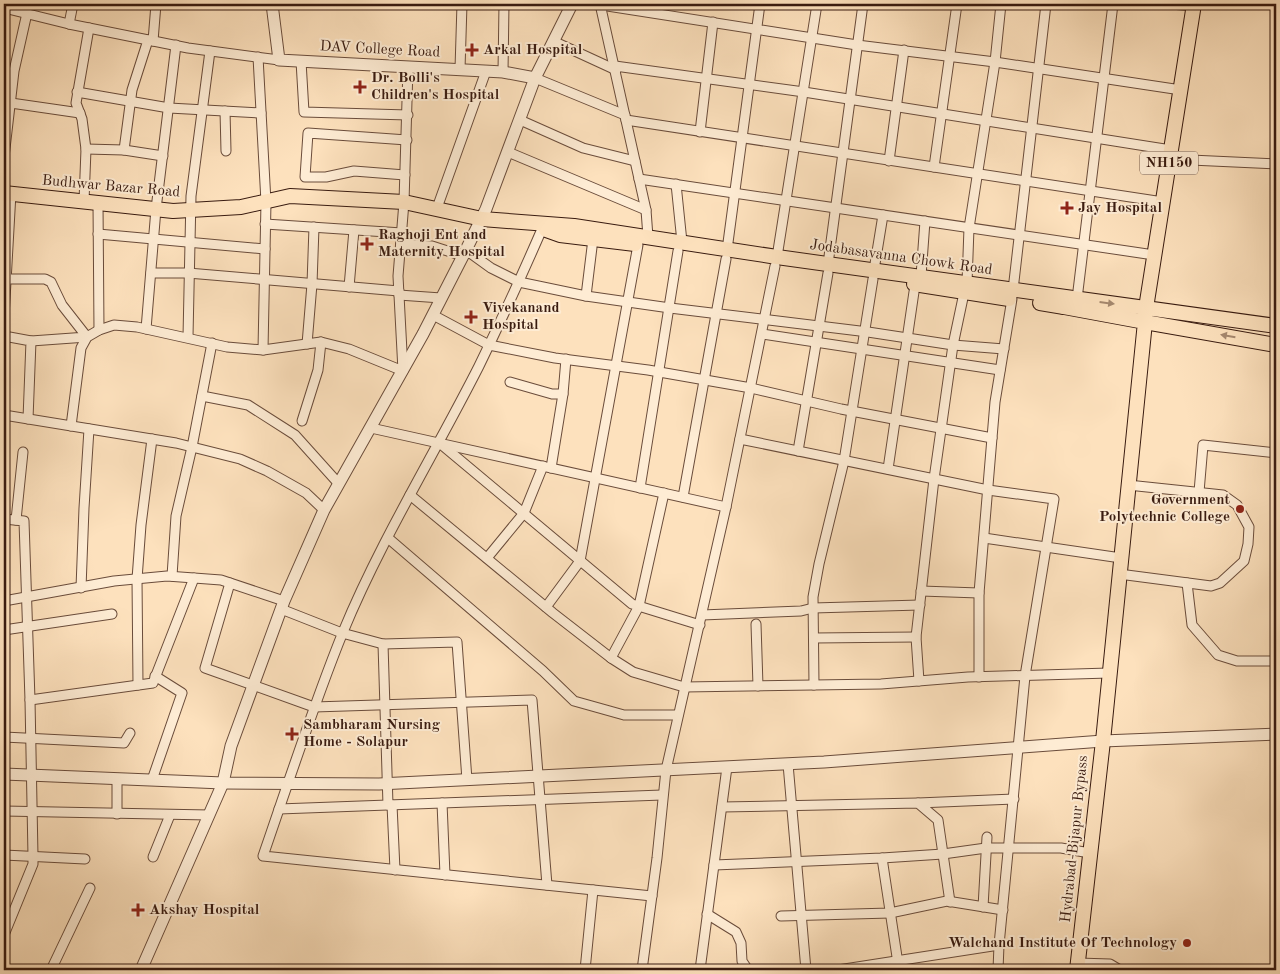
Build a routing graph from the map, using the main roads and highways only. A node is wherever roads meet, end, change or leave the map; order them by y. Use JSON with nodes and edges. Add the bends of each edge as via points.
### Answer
{"nodes":[{"id":1,"x":1194,"y":5,"type":"edge"},
{"id":2,"x":7,"y":193,"type":"edge"},
{"id":3,"x":482,"y":219,"type":"joint"},
{"id":4,"x":522,"y":223,"type":"junction"},
{"id":5,"x":643,"y":241,"type":"junction"},
{"id":6,"x":1012,"y":295,"type":"junction"},
{"id":7,"x":1145,"y":315,"type":"junction"},
{"id":8,"x":1276,"y":326,"type":"edge"},
{"id":9,"x":1276,"y":345,"type":"edge"},
{"id":10,"x":1077,"y":966,"type":"edge"}],
"edges":[{"from":1,"to":7,"type":"main road","number":"NH150"},
{"from":2,"to":3,"type":"main road","name":"Budhwar Bazar Road","via":[[173,211],[241,207],[290,196],[404,202]]},
{"from":3,"to":4,"type":"main road","name":"Jodabasavanna Chowk Road"},
{"from":4,"to":5,"type":"main road","name":"Jodabasavanna Chowk Road","via":[[574,226]]},
{"from":4,"to":5,"type":"main road","name":"Jodabasavanna Chowk Road","via":[[560,235]]},
{"from":5,"to":6,"type":"main road","name":"Jodabasavanna Chowk Road"},
{"from":6,"to":7,"type":"main road","name":"Jodabasavanna Chowk Road","via":[[1064,307]]},
{"from":6,"to":7,"type":"main road","name":"Jodabasavanna Chowk Road","one_way":true,"via":[[1077,299]]},
{"from":7,"to":8,"type":"main road","name":"Jodabasavanna Chowk Road"},
{"from":9,"to":7,"type":"main road","one_way":true},
{"from":7,"to":10,"type":"main road","name":"Hydrabad-Bijapur Bypass"}]}
